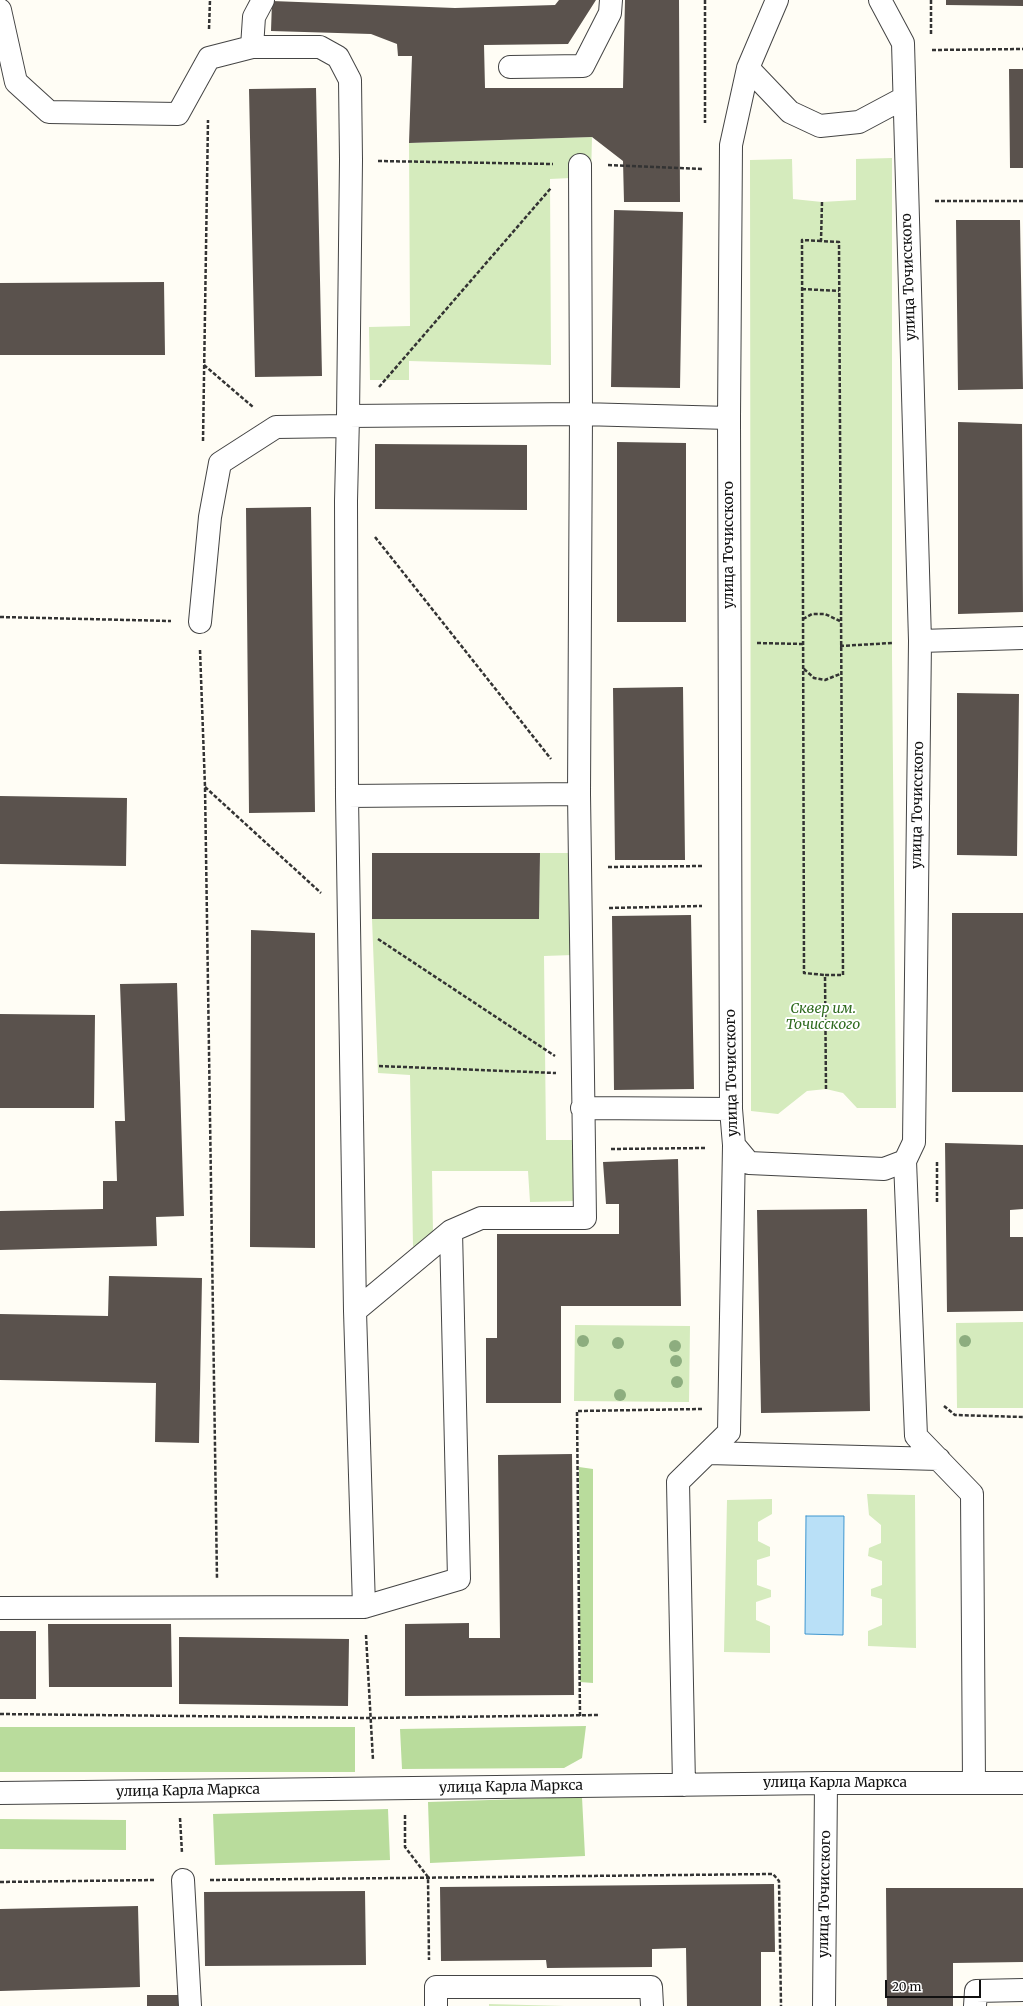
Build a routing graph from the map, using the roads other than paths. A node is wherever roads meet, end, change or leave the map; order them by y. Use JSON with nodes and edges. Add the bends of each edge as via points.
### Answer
{"nodes":[{"id":1,"x":263,"y":0,"type":"edge"},
{"id":2,"x":611,"y":0,"type":"edge"},
{"id":3,"x":777,"y":0,"type":"edge"},
{"id":4,"x":880,"y":0,"type":"edge"},
{"id":5,"x":0,"y":10,"type":"edge"},
{"id":6,"x":252,"y":47,"type":"junction"},
{"id":7,"x":510,"y":67,"type":"dead end"},
{"id":8,"x":748,"y":68,"type":"junction"},
{"id":9,"x":904,"y":98,"type":"junction"},
{"id":10,"x":576,"y":165,"type":"road end"},
{"id":11,"x":581,"y":414,"type":"junction"},
{"id":12,"x":729,"y":418,"type":"junction"},
{"id":13,"x":350,"y":419,"type":"junction"},
{"id":14,"x":200,"y":622,"type":"road end"},
{"id":15,"x":1023,"y":638,"type":"edge"},
{"id":16,"x":920,"y":641,"type":"junction"},
{"id":17,"x":579,"y":794,"type":"junction"},
{"id":18,"x":347,"y":796,"type":"junction"},
{"id":19,"x":582,"y":1108,"type":"junction"},
{"id":20,"x":731,"y":1109,"type":"junction"},
{"id":21,"x":734,"y":1145,"type":"junction"},
{"id":22,"x":905,"y":1161,"type":"junction"},
{"id":23,"x":451,"y":1231,"type":"junction"},
{"id":24,"x":355,"y":1311,"type":"junction"},
{"id":25,"x":708,"y":1453,"type":"junction"},
{"id":26,"x":939,"y":1458,"type":"junction"},
{"id":27,"x":364,"y":1607,"type":"junction"},
{"id":28,"x":0,"y":1608,"type":"edge"},
{"id":29,"x":826,"y":1783,"type":"junction"},
{"id":30,"x":974,"y":1783,"type":"junction"},
{"id":31,"x":1023,"y":1783,"type":"edge"},
{"id":32,"x":684,"y":1785,"type":"junction"},
{"id":33,"x":0,"y":1793,"type":"edge"},
{"id":34,"x":183,"y":1880,"type":"road end"},
{"id":35,"x":1023,"y":1990,"type":"edge"},
{"id":36,"x":436,"y":1996,"type":"edge"},
{"id":37,"x":190,"y":2006,"type":"edge"},
{"id":38,"x":652,"y":2006,"type":"edge"},
{"id":39,"x":824,"y":2006,"type":"edge"},
{"id":40,"x":975,"y":2006,"type":"edge"}],
"edges":[{"from":1,"to":6,"type":"street","via":[[254,17]]},
{"from":2,"to":7,"type":"street","via":[[610,13],[583,66]]},
{"from":3,"to":8,"type":"street","name":"улица Точисского"},
{"from":4,"to":9,"type":"street","name":"улица Точисского","via":[[903,43]]},
{"from":5,"to":6,"type":"street","via":[[16,82],[49,112],[178,114],[209,58]]},
{"from":6,"to":13,"type":"street","via":[[320,47],[338,57],[350,80]]},
{"from":8,"to":9,"type":"street","via":[[790,112],[820,126],[859,122]]},
{"from":8,"to":12,"type":"street","name":"улица Точисского","via":[[731,145]]},
{"from":9,"to":16,"type":"street","name":"улица Точисского"},
{"from":10,"to":11,"type":"street"},
{"from":11,"to":12,"type":"street"},
{"from":11,"to":13,"type":"street"},
{"from":11,"to":17,"type":"street"},
{"from":12,"to":20,"type":"street","name":"улица Точисского"},
{"from":13,"to":14,"type":"street","via":[[276,427],[220,464],[210,517]]},
{"from":13,"to":18,"type":"street","via":[[346,501]]},
{"from":15,"to":16,"type":"street"},
{"from":16,"to":22,"type":"street","name":"улица Точисского","via":[[914,1142]]},
{"from":17,"to":18,"type":"street"},
{"from":17,"to":19,"type":"street"},
{"from":18,"to":24,"type":"street"},
{"from":19,"to":20,"type":"street"},
{"from":19,"to":23,"type":"street","via":[[586,1218],[481,1218]]},
{"from":20,"to":21,"type":"street","name":"улица Точисского"},
{"from":21,"to":22,"type":"street","name":"улица Точисского","via":[[749,1163],[884,1169]]},
{"from":21,"to":25,"type":"street","via":[[729,1432]]},
{"from":22,"to":26,"type":"street","via":[[916,1436]]},
{"from":23,"to":24,"type":"street"},
{"from":23,"to":27,"type":"street","via":[[459,1579]]},
{"from":24,"to":27,"type":"street"},
{"from":25,"to":26,"type":"street"},
{"from":25,"to":32,"type":"street","via":[[678,1482]]},
{"from":26,"to":30,"type":"street","via":[[972,1494]]},
{"from":27,"to":28,"type":"street"},
{"from":29,"to":30,"type":"street","name":"улица Карла Маркса"},
{"from":29,"to":32,"type":"street","name":"улица Карла Маркса"},
{"from":29,"to":39,"type":"street","name":"улица Точисского"},
{"from":30,"to":31,"type":"street","name":"улица Карла Маркса"},
{"from":32,"to":33,"type":"street","name":"улица Карла Маркса"},
{"from":34,"to":37,"type":"street"},
{"from":35,"to":40,"type":"street","via":[[976,1991]]},
{"from":36,"to":38,"type":"street","via":[[651,1987]]}]}
